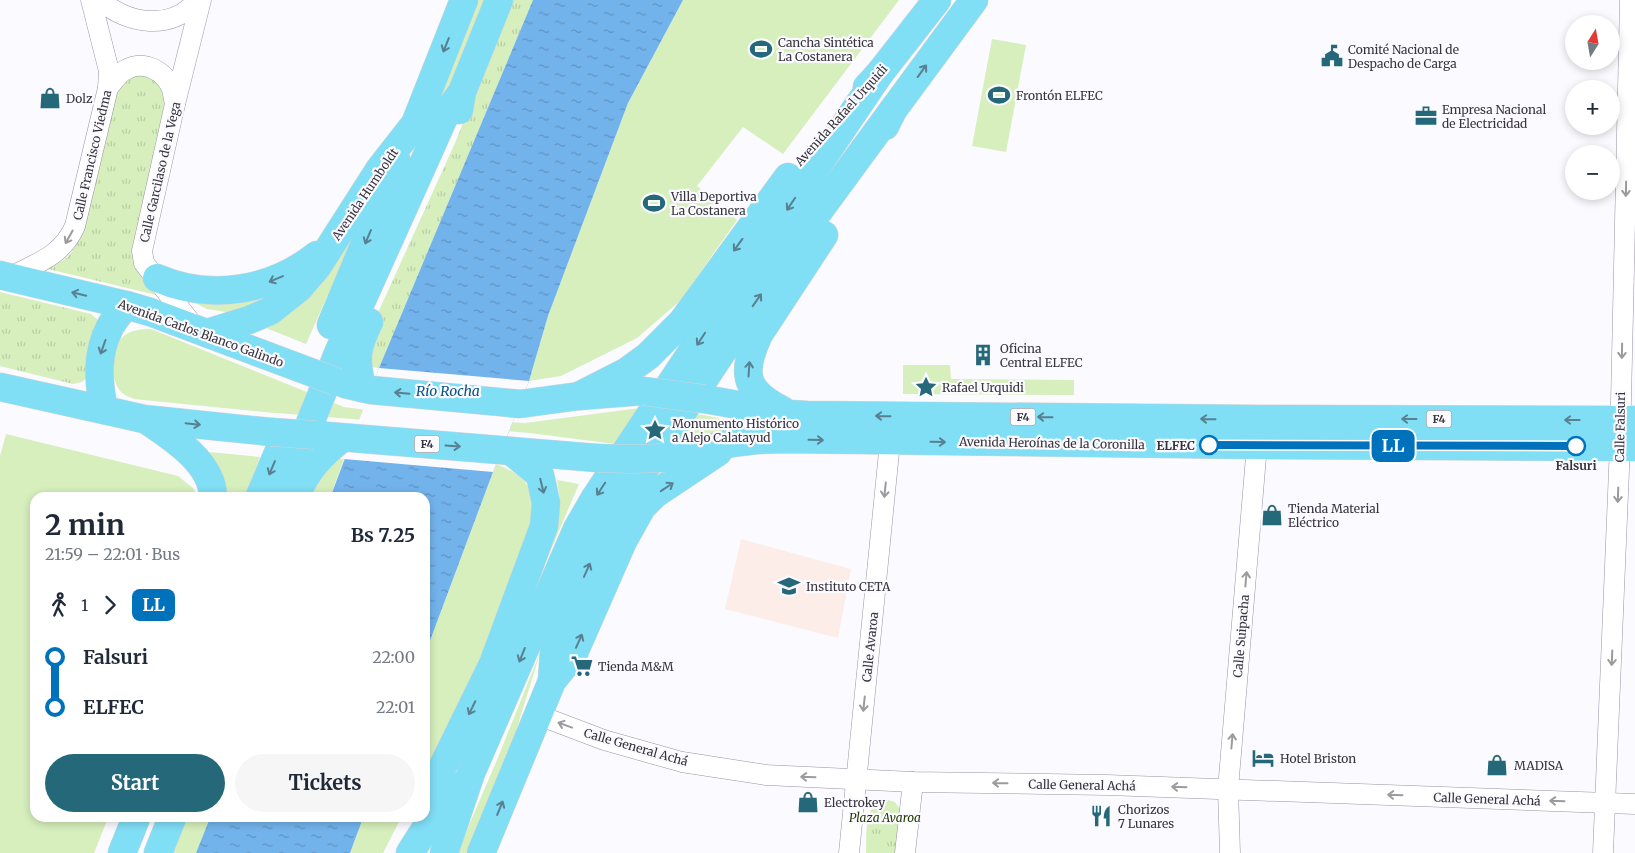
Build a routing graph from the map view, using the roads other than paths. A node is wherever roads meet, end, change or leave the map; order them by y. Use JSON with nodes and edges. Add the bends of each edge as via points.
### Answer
{"nodes":[{"id":1,"x":91,"y":0,"type":"edge"},
{"id":2,"x":101,"y":0,"type":"edge"},
{"id":3,"x":197,"y":0,"type":"edge"},
{"id":4,"x":201,"y":0,"type":"edge"},
{"id":5,"x":464,"y":0,"type":"edge"},
{"id":6,"x":498,"y":0,"type":"edge"},
{"id":7,"x":937,"y":0,"type":"edge"},
{"id":8,"x":974,"y":0,"type":"edge"},
{"id":9,"x":1630,"y":0,"type":"edge"},
{"id":10,"x":880,"y":73,"type":"junction"},
{"id":11,"x":108,"y":88,"type":"junction"},
{"id":12,"x":462,"y":92,"type":"junction"},
{"id":13,"x":175,"y":104,"type":"junction"},
{"id":14,"x":893,"y":110,"type":"junction"},
{"id":15,"x":415,"y":124,"type":"junction"},
{"id":16,"x":331,"y":243,"type":"junction"},
{"id":17,"x":5,"y":276,"type":"edge"},
{"id":18,"x":156,"y":278,"type":"junction"},
{"id":19,"x":126,"y":305,"type":"junction"},
{"id":20,"x":202,"y":331,"type":"junction"},
{"id":21,"x":356,"y":387,"type":"junction"},
{"id":22,"x":1,"y":393,"type":"edge"},
{"id":23,"x":579,"y":396,"type":"junction"},
{"id":24,"x":104,"y":410,"type":"junction"},
{"id":25,"x":790,"y":414,"type":"junction"},
{"id":26,"x":144,"y":419,"type":"junction"},
{"id":27,"x":1628,"y":420,"type":"edge"},
{"id":28,"x":1257,"y":432,"type":"junction"},
{"id":29,"x":347,"y":439,"type":"junction"},
{"id":30,"x":890,"y":442,"type":"junction"},
{"id":31,"x":732,"y":443,"type":"junction"},
{"id":32,"x":1628,"y":447,"type":"edge"},
{"id":33,"x":506,"y":450,"type":"junction"},
{"id":34,"x":211,"y":492,"type":"edge"},
{"id":35,"x":262,"y":492,"type":"edge"},
{"id":36,"x":282,"y":492,"type":"edge"},
{"id":37,"x":299,"y":492,"type":"edge"},
{"id":38,"x":552,"y":681,"type":"junction"},
{"id":39,"x":538,"y":715,"type":"junction"},
{"id":40,"x":471,"y":773,"type":"junction"},
{"id":41,"x":857,"y":779,"type":"junction"},
{"id":42,"x":913,"y":782,"type":"junction"},
{"id":43,"x":430,"y":789,"type":"edge"},
{"id":44,"x":1228,"y":789,"type":"junction"},
{"id":45,"x":1606,"y":803,"type":"junction"},
{"id":46,"x":1635,"y":804,"type":"edge"},
{"id":47,"x":134,"y":822,"type":"edge"},
{"id":48,"x":170,"y":822,"type":"edge"},
{"id":49,"x":412,"y":822,"type":"edge"},
{"id":50,"x":430,"y":822,"type":"edge"},
{"id":51,"x":430,"y":822,"type":"edge"},
{"id":52,"x":122,"y":853,"type":"edge"},
{"id":53,"x":158,"y":853,"type":"edge"},
{"id":54,"x":394,"y":853,"type":"edge"},
{"id":55,"x":410,"y":853,"type":"edge"},
{"id":56,"x":444,"y":853,"type":"edge"},
{"id":57,"x":481,"y":853,"type":"edge"},
{"id":58,"x":849,"y":853,"type":"edge"},
{"id":59,"x":905,"y":853,"type":"edge"},
{"id":60,"x":1230,"y":853,"type":"edge"},
{"id":61,"x":1603,"y":853,"type":"edge"}],
"edges":[{"from":1,"to":11,"type":"street","name":"Calle Francisco Viedma","via":[[108,71]]},
{"from":2,"to":3,"type":"street","via":[[110,9],[141,21],[161,21],[179,15]]},
{"from":4,"to":13,"type":"street","name":"Calle Garcilaso de la Vega"},
{"from":5,"to":15,"type":"main road","name":"Avenida Humboldt","one_way":true},
{"from":6,"to":12,"type":"main road"},
{"from":7,"to":10,"type":"main road","name":"Avenida Rafael Urquidi"},
{"from":14,"to":8,"type":"main road","one_way":true},
{"from":9,"to":27,"type":"street","name":"Calle Falsuri","one_way":true},
{"from":10,"to":23,"type":"main road","name":"Avenida Rafael Urquidi","one_way":true,"via":[[805,153],[682,322],[648,356],[626,372]]},
{"from":10,"to":40,"type":"main road","one_way":true,"via":[[595,498],[577,529]]},
{"from":11,"to":13,"type":"street","via":[[116,76],[127,69],[148,67],[166,78]]},
{"from":11,"to":17,"type":"street","name":"Calle Francisco Viedma","one_way":true,"via":[[70,237],[58,251]]},
{"from":12,"to":21,"type":"main road","via":[[457,125],[361,340],[357,353]]},
{"from":12,"to":36,"type":"main road","via":[[445,115],[406,200],[339,351]]},
{"from":13,"to":18,"type":"street","name":"Calle Garcilaso de la Vega","via":[[142,251],[144,263]]},
{"from":25,"to":14,"type":"main road","one_way":true,"via":[[766,402],[756,392],[749,380],[751,351],[847,202]]},
{"from":38,"to":14,"type":"main road","one_way":true,"via":[[554,652],[568,615],[601,540],[624,500],[813,219]]},
{"from":15,"to":16,"type":"main road","name":"Avenida Humboldt","via":[[379,170]]},
{"from":15,"to":35,"type":"main road","one_way":true},
{"from":16,"to":18,"type":"main road","one_way":true,"via":[[301,267],[259,285],[235,290],[211,291],[173,285]]},
{"from":16,"to":20,"type":"main road","name":"Avenida Humboldt","via":[[300,288],[270,312]]},
{"from":19,"to":17,"type":"main road","name":"Avenida Carlos Blanco Galindo","number":"F4","one_way":true},
{"from":18,"to":20,"type":"street","name":"Calle Garcilaso de la Vega"},
{"from":19,"to":20,"type":"main road","name":"Avenida Carlos Blanco Galindo","number":"F4"},
{"from":19,"to":24,"type":"main road","one_way":true,"via":[[110,326],[100,354],[99,385]]},
{"from":20,"to":21,"type":"main road","name":"Avenida Carlos Blanco Galindo","number":"F4","bridge":true,"via":[[296,368]]},
{"from":23,"to":21,"type":"main road","name":"Avenida Heroínas de la Coronilla","number":"F4","one_way":true,"via":[[520,404]]},
{"from":22,"to":24,"type":"main road","number":"F4"},
{"from":23,"to":25,"type":"main road","name":"Avenida Heroínas de la Coronilla","number":"F4","bridge":true,"via":[[642,391],[704,398]]},
{"from":24,"to":26,"type":"main road","number":"F4"},
{"from":28,"to":25,"type":"main road","name":"Avenida Heroínas de la Coronilla","number":"F4","one_way":true},
{"from":26,"to":29,"type":"main road","number":"F4","one_way":true,"bridge":true},
{"from":26,"to":34,"type":"main road","via":[[188,451],[206,472]]},
{"from":27,"to":28,"type":"main road","name":"Avenida Heroínas de la Coronilla","number":"F4","one_way":true},
{"from":27,"to":32,"type":"street","name":"Calle Falsuri"},
{"from":30,"to":28,"type":"main road","name":"Avenida Heroínas de la Coronilla","number":"F4","one_way":true},
{"from":28,"to":32,"type":"main road","name":"Avenida Heroínas de la Coronilla","number":"F4"},
{"from":44,"to":28,"type":"street","name":"Calle Suipacha","one_way":true},
{"from":29,"to":33,"type":"main road","number":"F4","one_way":true},
{"from":29,"to":37,"type":"main road","via":[[320,457],[310,468]]},
{"from":31,"to":30,"type":"main road","name":"Avenida Heroínas de la Coronilla","number":"F4","one_way":true,"via":[[786,439]]},
{"from":30,"to":41,"type":"street","name":"Calle Avaroa","one_way":true},
{"from":31,"to":33,"type":"main road","name":"Avenida Heroínas de la Coronilla","number":"F4","bridge":true,"via":[[665,458],[597,458]]},
{"from":38,"to":31,"type":"main road","one_way":true,"via":[[573,655],[623,541],[642,507],[655,494]]},
{"from":32,"to":45,"type":"street","name":"Calle Falsuri","one_way":true},
{"from":33,"to":43,"type":"main road","one_way":true,"via":[[540,475],[546,503],[544,526],[493,664]]},
{"from":38,"to":39,"type":"main road"},
{"from":41,"to":39,"type":"street","name":"Calle General Achá","one_way":true,"via":[[766,775],[682,762],[604,740]]},
{"from":57,"to":39,"type":"main road","one_way":true},
{"from":40,"to":50,"type":"main road"},
{"from":40,"to":56,"type":"main road"},
{"from":41,"to":42,"type":"street","name":"Calle General Achá"},
{"from":41,"to":58,"type":"street","name":"Calle Avaroa"},
{"from":44,"to":42,"type":"street","name":"Calle General Achá","one_way":true},
{"from":42,"to":59,"type":"street"},
{"from":45,"to":44,"type":"street","name":"Calle General Achá","one_way":true},
{"from":44,"to":60,"type":"street","name":"Calle Suipacha"},
{"from":45,"to":46,"type":"street","name":"Calle General Achá"},
{"from":45,"to":61,"type":"street","name":"Calle Falsuri"},
{"from":47,"to":52,"type":"main road"},
{"from":48,"to":53,"type":"main road"},
{"from":49,"to":54,"type":"main road"},
{"from":51,"to":55,"type":"main road"}]}
